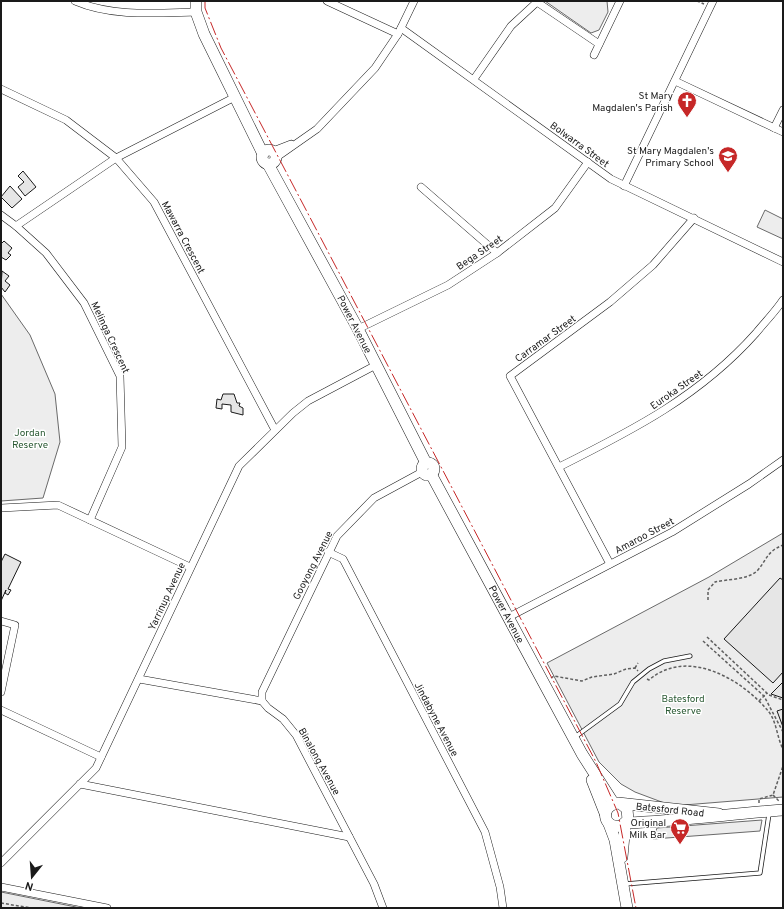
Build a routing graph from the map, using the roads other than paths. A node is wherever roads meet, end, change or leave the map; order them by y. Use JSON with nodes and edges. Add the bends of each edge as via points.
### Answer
{"nodes":[{"id":1,"x":75,"y":1,"type":"edge"},
{"id":2,"x":327,"y":1,"type":"edge"},
{"id":3,"x":414,"y":1,"type":"edge"},
{"id":4,"x":620,"y":1,"type":"edge"},
{"id":5,"x":713,"y":1,"type":"edge"},
{"id":6,"x":537,"y":2,"type":"edge"},
{"id":7,"x":196,"y":7,"type":"edge"},
{"id":8,"x":400,"y":31,"type":"junction"},
{"id":9,"x":599,"y":44,"type":"junction"},
{"id":10,"x":594,"y":55,"type":"dead end"},
{"id":11,"x":474,"y":79,"type":"junction"},
{"id":12,"x":675,"y":81,"type":"junction"},
{"id":13,"x":1,"y":89,"type":"edge"},
{"id":14,"x":235,"y":98,"type":"junction"},
{"id":15,"x":783,"y":110,"type":"edge"},
{"id":16,"x":774,"y":128,"type":"junction"},
{"id":17,"x":783,"y":132,"type":"edge"},
{"id":18,"x":271,"y":156,"type":"junction"},
{"id":19,"x":116,"y":158,"type":"junction"},
{"id":20,"x":588,"y":162,"type":"junction"},
{"id":21,"x":624,"y":186,"type":"junction"},
{"id":22,"x":421,"y":187,"type":"dead end"},
{"id":23,"x":1,"y":215,"type":"edge"},
{"id":24,"x":694,"y":218,"type":"junction"},
{"id":25,"x":16,"y":226,"type":"junction"},
{"id":26,"x":497,"y":253,"type":"junction"},
{"id":27,"x":783,"y":262,"type":"edge"},
{"id":28,"x":783,"y":300,"type":"edge"},
{"id":29,"x":358,"y":328,"type":"junction"},
{"id":30,"x":376,"y":365,"type":"junction"},
{"id":31,"x":275,"y":430,"type":"junction"},
{"id":32,"x":783,"y":460,"type":"edge"},
{"id":33,"x":559,"y":467,"type":"junction"},
{"id":34,"x":426,"y":470,"type":"junction"},
{"id":35,"x":1,"y":508,"type":"edge"},
{"id":36,"x":90,"y":520,"type":"junction"},
{"id":37,"x":328,"y":552,"type":"junction"},
{"id":38,"x":610,"y":564,"type":"junction"},
{"id":39,"x":190,"y":567,"type":"junction"},
{"id":40,"x":509,"y":617,"type":"junction"},
{"id":41,"x":1,"y":622,"type":"edge"},
{"id":42,"x":690,"y":656,"type":"dead end"},
{"id":43,"x":139,"y":679,"type":"junction"},
{"id":44,"x":1,"y":692,"type":"edge"},
{"id":45,"x":262,"y":701,"type":"junction"},
{"id":46,"x":1,"y":710,"type":"edge"},
{"id":47,"x":574,"y":738,"type":"junction"},
{"id":48,"x":582,"y":754,"type":"junction"},
{"id":49,"x":101,"y":757,"type":"junction"},
{"id":50,"x":80,"y":784,"type":"junction"},
{"id":51,"x":617,"y":804,"type":"junction"},
{"id":52,"x":783,"y":810,"type":"edge"},
{"id":53,"x":764,"y":811,"type":"junction"},
{"id":54,"x":605,"y":813,"type":"junction"},
{"id":55,"x":719,"y":814,"type":"junction"},
{"id":56,"x":609,"y":824,"type":"junction"},
{"id":57,"x":625,"y":824,"type":"junction"},
{"id":58,"x":349,"y":837,"type":"junction"},
{"id":59,"x":1,"y":862,"type":"edge"},
{"id":60,"x":621,"y":880,"type":"junction"},
{"id":61,"x":1,"y":887,"type":"edge"},
{"id":62,"x":107,"y":908,"type":"edge"},
{"id":63,"x":383,"y":908,"type":"edge"},
{"id":64,"x":503,"y":908,"type":"edge"},
{"id":65,"x":627,"y":908,"type":"edge"}],
"edges":[{"from":1,"to":7,"type":"street","via":[[114,12],[159,13]]},
{"from":2,"to":8,"type":"street","name":"Bolwarra Street"},
{"from":3,"to":8,"type":"street"},
{"from":4,"to":9,"type":"street"},
{"from":5,"to":12,"type":"street"},
{"from":6,"to":9,"type":"street"},
{"from":6,"to":11,"type":"street","via":[[511,26]]},
{"from":7,"to":14,"type":"street","name":"Power Avenue","via":[[204,34]]},
{"from":8,"to":11,"type":"street","name":"Bolwarra Street"},
{"from":8,"to":18,"type":"street","via":[[375,68],[317,129]]},
{"from":9,"to":10,"type":"street"},
{"from":11,"to":20,"type":"street","name":"Bolwarra Street"},
{"from":12,"to":16,"type":"street"},
{"from":12,"to":21,"type":"street"},
{"from":13,"to":19,"type":"street","name":"Mawarra Crescent","via":[[66,120]]},
{"from":14,"to":18,"type":"street","name":"Power Avenue"},
{"from":14,"to":19,"type":"street"},
{"from":15,"to":16,"type":"street"},
{"from":16,"to":17,"type":"street"},
{"from":18,"to":29,"type":"street","name":"Power Avenue","via":[[282,185]]},
{"from":19,"to":25,"type":"street"},
{"from":19,"to":31,"type":"street","name":"Mawarra Crescent","via":[[154,202]]},
{"from":20,"to":21,"type":"street","name":"Bolwarra Street"},
{"from":20,"to":26,"type":"street","name":"Bega Street","via":[[554,208]]},
{"from":21,"to":24,"type":"street","name":"Bolwarra Street"},
{"from":22,"to":26,"type":"street"},
{"from":23,"to":25,"type":"street","name":"Melinga Crescent"},
{"from":24,"to":27,"type":"street","name":"Bolwarra Street"},
{"from":24,"to":33,"type":"street","name":"Carramar Street","via":[[653,265],[610,302],[510,376]]},
{"from":25,"to":36,"type":"street","name":"Melinga Crescent","via":[[46,253],[84,303],[120,376],[122,447]]},
{"from":26,"to":29,"type":"street","name":"Bega Street","via":[[448,285]]},
{"from":28,"to":33,"type":"street","name":"Euroka Street","via":[[747,343],[714,374],[673,406]]},
{"from":29,"to":30,"type":"street","name":"Power Avenue"},
{"from":30,"to":31,"type":"street","name":"Yarrinup Avenue","via":[[308,400]]},
{"from":30,"to":34,"type":"street","name":"Power Avenue"},
{"from":31,"to":39,"type":"street","name":"Yarrinup Avenue","via":[[239,466]]},
{"from":32,"to":38,"type":"street","name":"Amaroo Street","via":[[672,532]]},
{"from":33,"to":38,"type":"street","name":"Carramar Street"},
{"from":34,"to":37,"type":"street","name":"Gooyong Avenue","via":[[374,498],[337,536]]},
{"from":34,"to":40,"type":"street","name":"Power Avenue"},
{"from":35,"to":36,"type":"street","via":[[58,505]]},
{"from":36,"to":39,"type":"street"},
{"from":37,"to":45,"type":"street","name":"Gooyong Avenue","via":[[262,692]]},
{"from":37,"to":64,"type":"street","name":"Jindabyne Avenue","via":[[342,559],[485,832]]},
{"from":38,"to":40,"type":"street","name":"Amaroo Street"},
{"from":39,"to":43,"type":"street","name":"Yarrinup Avenue"},
{"from":40,"to":47,"type":"street","name":"Power Avenue"},
{"from":41,"to":44,"type":"street","via":[[15,625]]},
{"from":42,"to":47,"type":"lane","via":[[664,661],[649,669],[633,682],[620,704]]},
{"from":43,"to":45,"type":"street"},
{"from":43,"to":49,"type":"street","name":"Yarrinup Avenue"},
{"from":45,"to":58,"type":"street","name":"Binalong Avenue","via":[[283,719],[296,735]]},
{"from":46,"to":49,"type":"street"},
{"from":47,"to":48,"type":"street","name":"Power Avenue"},
{"from":48,"to":51,"type":"street","name":"Power Avenue"},
{"from":48,"to":54,"type":"street","name":"Power Avenue"},
{"from":49,"to":50,"type":"street","name":"Yarrinup Avenue","via":[[96,768]]},
{"from":50,"to":58,"type":"street"},
{"from":50,"to":59,"type":"street","name":"Yarrinup Avenue"},
{"from":51,"to":54,"type":"street","via":[[606,809]]},
{"from":51,"to":55,"type":"street","name":"Batesford Road"},
{"from":51,"to":57,"type":"street","via":[[628,812]]},
{"from":52,"to":53,"type":"street","name":"Batesford Road"},
{"from":53,"to":55,"type":"street","name":"Batesford Road"},
{"from":53,"to":60,"type":"lane","via":[[760,874],[633,882]]},
{"from":54,"to":56,"type":"street"},
{"from":55,"to":57,"type":"street","name":"Batesford Road"},
{"from":56,"to":57,"type":"street","via":[[617,827]]},
{"from":56,"to":60,"type":"street","via":[[615,840]]},
{"from":57,"to":60,"type":"street"},
{"from":58,"to":63,"type":"street","name":"Binalong Avenue","via":[[374,884]]},
{"from":60,"to":65,"type":"street"},
{"from":61,"to":62,"type":"street"}]}
